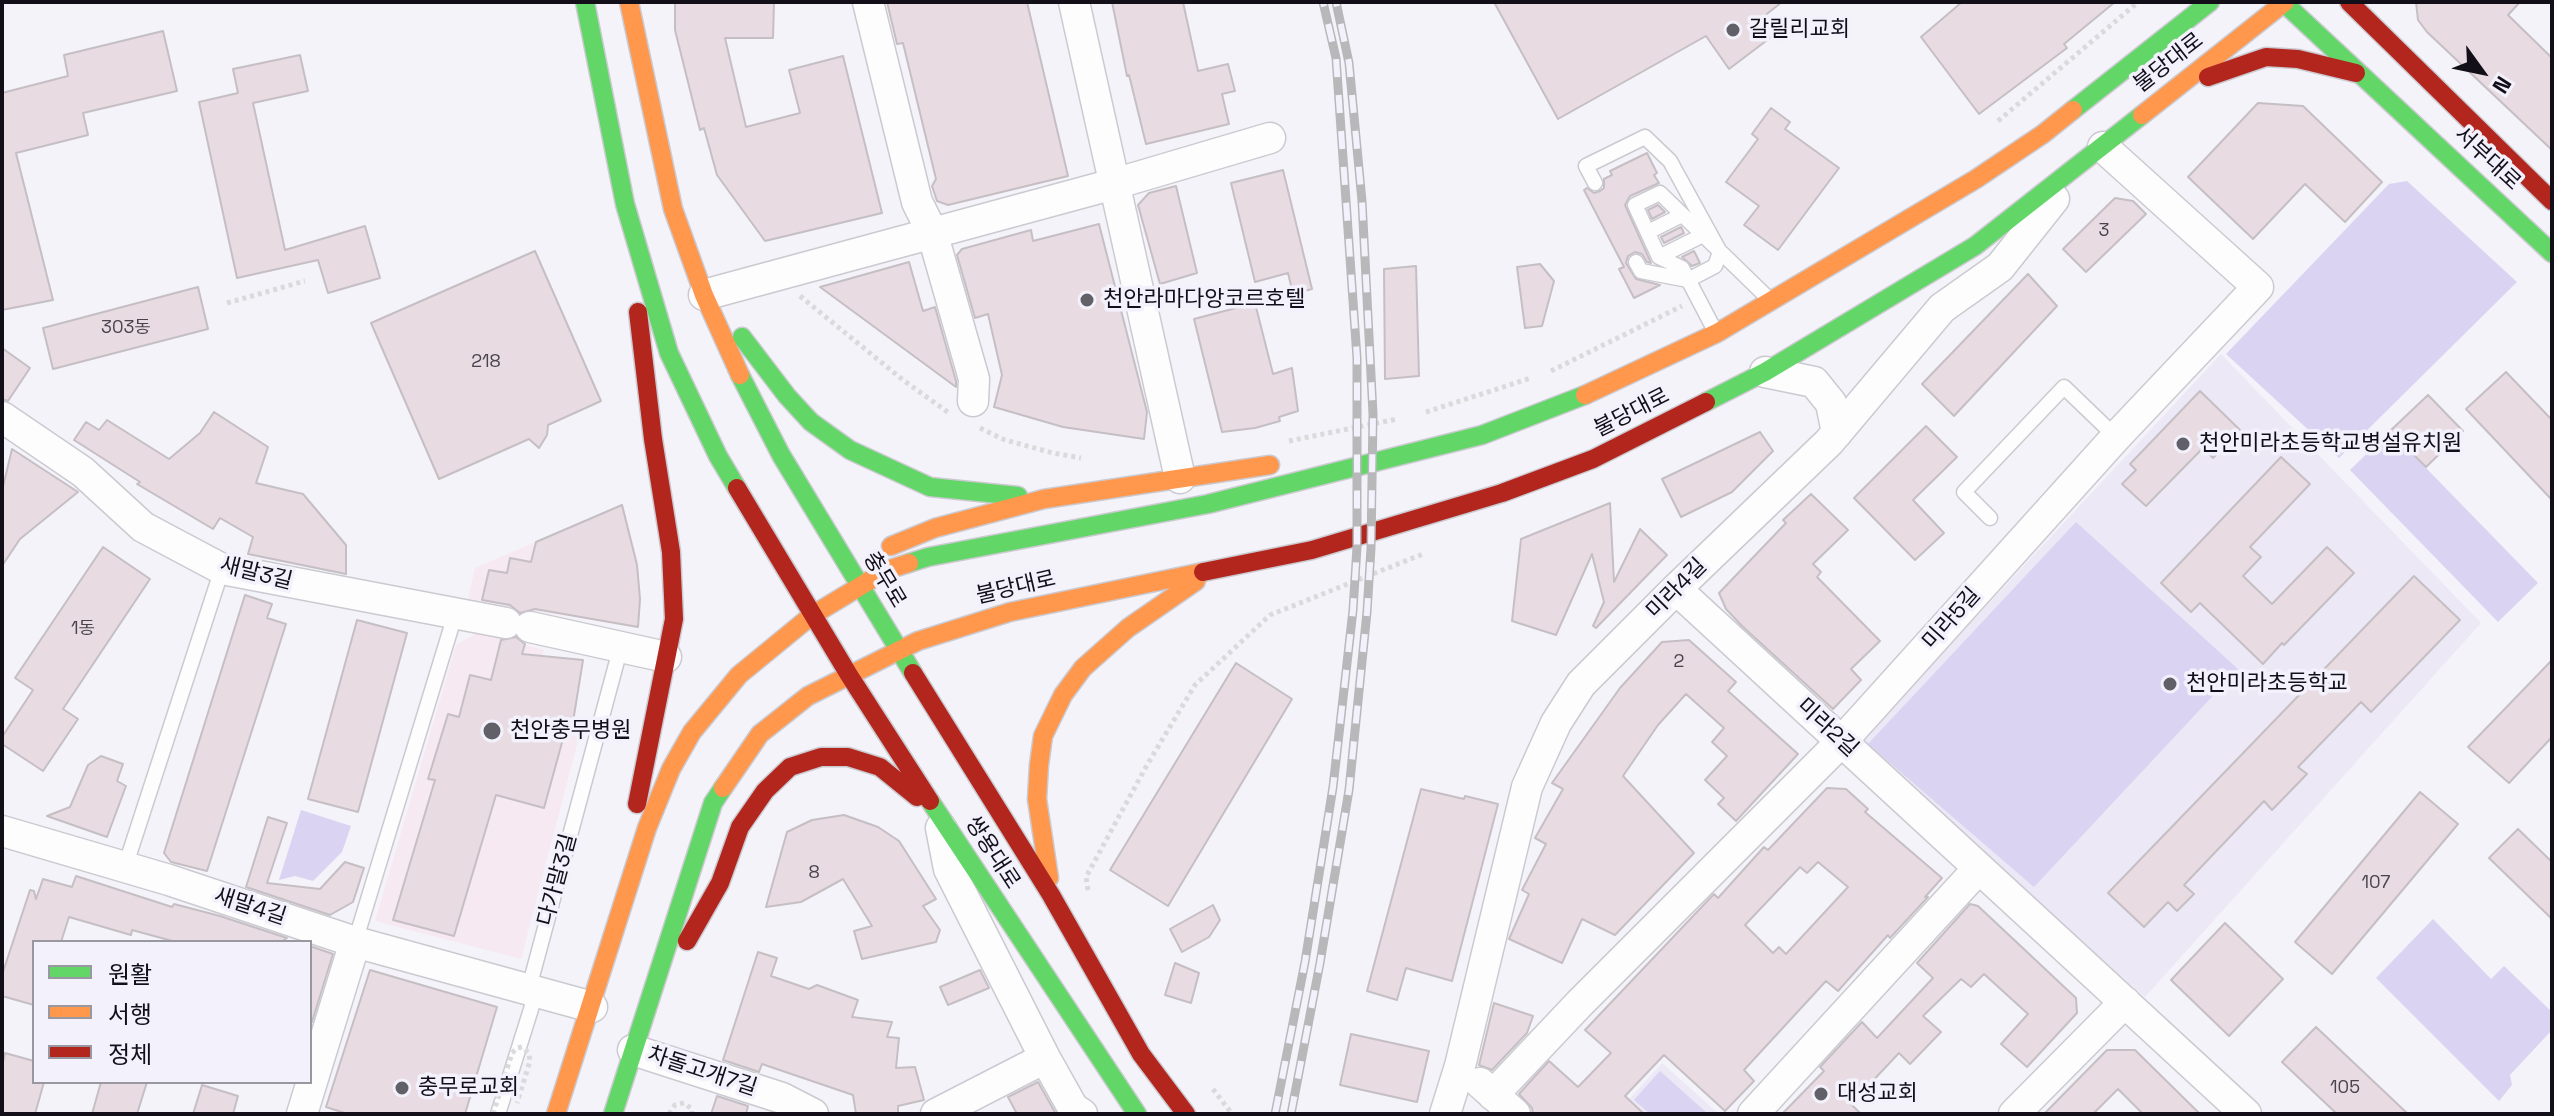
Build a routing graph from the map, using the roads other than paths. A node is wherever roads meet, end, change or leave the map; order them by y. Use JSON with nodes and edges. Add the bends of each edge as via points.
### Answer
{"nodes":[{"id":1,"x":585,"y":2,"type":"edge"},
{"id":2,"x":629,"y":2,"type":"edge"},
{"id":3,"x":868,"y":2,"type":"edge"},
{"id":4,"x":1074,"y":2,"type":"edge"},
{"id":5,"x":2210,"y":2,"type":"edge"},
{"id":6,"x":2284,"y":2,"type":"edge"},
{"id":7,"x":2349,"y":2,"type":"edge"},
{"id":8,"x":2371,"y":2,"type":"edge"},
{"id":9,"x":2165,"y":12,"type":"dead end"},
{"id":10,"x":2379,"y":32,"type":"junction"},
{"id":11,"x":2130,"y":66,"type":"junction"},
{"id":12,"x":2360,"y":74,"type":"junction"},
{"id":13,"x":2147,"y":110,"type":"junction"},
{"id":14,"x":1270,"y":138,"type":"dead end"},
{"id":15,"x":2092,"y":156,"type":"junction"},
{"id":16,"x":1595,"y":183,"type":"dead end"},
{"id":17,"x":1114,"y":184,"type":"junction"},
{"id":18,"x":2552,"y":201,"type":"edge"},
{"id":19,"x":625,"y":204,"type":"junction"},
{"id":20,"x":1682,"y":215,"type":"junction"},
{"id":21,"x":932,"y":232,"type":"junction"},
{"id":22,"x":1648,"y":232,"type":"junction"},
{"id":23,"x":1703,"y":235,"type":"junction"},
{"id":24,"x":1720,"y":252,"type":"junction"},
{"id":25,"x":2552,"y":253,"type":"edge"},
{"id":26,"x":1659,"y":257,"type":"junction"},
{"id":27,"x":1636,"y":262,"type":"dead end"},
{"id":28,"x":1688,"y":280,"type":"junction"},
{"id":29,"x":704,"y":295,"type":"junction"},
{"id":30,"x":1772,"y":302,"type":"junction"},
{"id":31,"x":1717,"y":333,"type":"junction"},
{"id":32,"x":1765,"y":372,"type":"junction"},
{"id":33,"x":966,"y":414,"type":"road end"},
{"id":34,"x":2,"y":417,"type":"edge"},
{"id":35,"x":1837,"y":433,"type":"junction"},
{"id":36,"x":2116,"y":437,"type":"junction"},
{"id":37,"x":1339,"y":472,"type":"junction"},
{"id":38,"x":1180,"y":478,"type":"junction"},
{"id":39,"x":1044,"y":499,"type":"junction"},
{"id":40,"x":1990,"y":518,"type":"dead end"},
{"id":41,"x":222,"y":569,"type":"junction"},
{"id":42,"x":1209,"y":572,"type":"junction"},
{"id":43,"x":859,"y":587,"type":"junction"},
{"id":44,"x":1676,"y":589,"type":"junction"},
{"id":45,"x":455,"y":615,"type":"junction"},
{"id":46,"x":811,"y":616,"type":"junction"},
{"id":47,"x":621,"y":646,"type":"junction"},
{"id":48,"x":899,"y":651,"type":"junction"},
{"id":49,"x":666,"y":657,"type":"junction"},
{"id":50,"x":849,"y":675,"type":"junction"},
{"id":51,"x":1842,"y":741,"type":"junction"},
{"id":52,"x":671,"y":769,"type":"junction"},
{"id":53,"x":713,"y":803,"type":"junction"},
{"id":54,"x":938,"y":814,"type":"junction"},
{"id":55,"x":2,"y":831,"type":"edge"},
{"id":56,"x":125,"y":867,"type":"junction"},
{"id":57,"x":1979,"y":868,"type":"junction"},
{"id":58,"x":1051,"y":895,"type":"junction"},
{"id":59,"x":355,"y":942,"type":"junction"},
{"id":60,"x":608,"y":953,"type":"junction"},
{"id":61,"x":531,"y":990,"type":"junction"},
{"id":62,"x":1060,"y":1000,"type":"junction"},
{"id":63,"x":2125,"y":1002,"type":"junction"},
{"id":64,"x":592,"y":1007,"type":"junction"},
{"id":65,"x":645,"y":1015,"type":"junction"},
{"id":66,"x":633,"y":1050,"type":"junction"},
{"id":67,"x":1141,"y":1054,"type":"junction"},
{"id":68,"x":1045,"y":1058,"type":"junction"},
{"id":69,"x":1460,"y":1066,"type":"junction"},
{"id":70,"x":1084,"y":1067,"type":"dead end"},
{"id":71,"x":312,"y":1082,"type":"edge"},
{"id":72,"x":311,"y":1084,"type":"edge"},
{"id":73,"x":1504,"y":1105,"type":"edge"},
{"id":74,"x":1093,"y":1112,"type":"edge"},
{"id":75,"x":302,"y":1114,"type":"edge"},
{"id":76,"x":495,"y":1114,"type":"edge"},
{"id":77,"x":556,"y":1114,"type":"edge"},
{"id":78,"x":613,"y":1114,"type":"edge"},
{"id":79,"x":813,"y":1114,"type":"edge"},
{"id":80,"x":936,"y":1114,"type":"edge"},
{"id":81,"x":1138,"y":1114,"type":"edge"},
{"id":82,"x":1186,"y":1114,"type":"edge"},
{"id":83,"x":1445,"y":1114,"type":"edge"},
{"id":84,"x":1753,"y":1114,"type":"edge"},
{"id":85,"x":2014,"y":1114,"type":"edge"},
{"id":86,"x":2246,"y":1114,"type":"edge"}],
"edges":[{"from":1,"to":19,"type":"main road"},
{"from":2,"to":29,"type":"main road","name":"충무로","via":[[673,209]]},
{"from":3,"to":21,"type":"street","via":[[917,202]]},
{"from":4,"to":17,"type":"street"},
{"from":5,"to":11,"type":"main road","name":"불당대로"},
{"from":6,"to":12,"type":"main road","name":"서부대로"},
{"from":6,"to":13,"type":"main road","name":"불당대로"},
{"from":7,"to":10,"type":"main road","name":"서부대로"},
{"from":8,"to":10,"type":"main road"},
{"from":9,"to":11,"type":"main road"},
{"from":10,"to":18,"type":"main road","name":"서부대로"},
{"from":11,"to":30,"type":"main road","name":"불당대로","via":[[2000,164]]},
{"from":12,"to":13,"type":"main road","via":[[2266,57],[2209,77]]},
{"from":12,"to":25,"type":"main road","name":"서부대로"},
{"from":13,"to":15,"type":"main road","name":"불당대로"},
{"from":14,"to":17,"type":"street"},
{"from":15,"to":32,"type":"main road","name":"불당대로","via":[[1975,246]]},
{"from":15,"to":35,"type":"street","name":"미라4길","via":[[2000,267],[1942,308]]},
{"from":15,"to":36,"type":"street","name":"미라5길","via":[[2258,287]]},
{"from":16,"to":24,"type":"lane","via":[[1586,166],[1645,137],[1670,161]]},
{"from":17,"to":21,"type":"street"},
{"from":17,"to":38,"type":"street"},
{"from":19,"to":46,"type":"main road","via":[[669,353],[718,456]]},
{"from":19,"to":49,"type":"main road","via":[[671,552],[674,619]]},
{"from":20,"to":22,"type":"lane"},
{"from":20,"to":22,"type":"lane","via":[[1660,193],[1635,205]]},
{"from":20,"to":23,"type":"lane"},
{"from":21,"to":29,"type":"street"},
{"from":21,"to":33,"type":"street","via":[[974,379]]},
{"from":22,"to":26,"type":"lane"},
{"from":23,"to":24,"type":"lane"},
{"from":23,"to":26,"type":"lane"},
{"from":24,"to":28,"type":"lane","via":[[1715,266]]},
{"from":24,"to":30,"type":"lane"},
{"from":26,"to":28,"type":"lane","via":[[1682,268]]},
{"from":27,"to":28,"type":"lane","via":[[1641,271]]},
{"from":28,"to":31,"type":"lane"},
{"from":29,"to":39,"type":"main road","via":[[811,422],[850,450],[930,487]]},
{"from":29,"to":43,"type":"main road","name":"충무로","via":[[781,455]]},
{"from":30,"to":31,"type":"main road","name":"불당대로"},
{"from":31,"to":37,"type":"main road","name":"불당대로","via":[[1580,398],[1482,435]]},
{"from":32,"to":35,"type":"street","via":[[1814,382],[1831,403]]},
{"from":32,"to":42,"type":"main road","name":"불당대로","via":[[1593,459],[1502,493],[1312,550]]},
{"from":34,"to":41,"type":"street","name":"새말3길","via":[[83,472],[143,527]]},
{"from":35,"to":44,"type":"street","name":"미라4길"},
{"from":36,"to":40,"type":"lane","via":[[2064,387],[1964,492]]},
{"from":36,"to":51,"type":"street","name":"미라5길"},
{"from":37,"to":38,"type":"main road","via":[[1265,464]]},
{"from":37,"to":43,"type":"main road","name":"불당대로","via":[[1208,504],[928,557],[887,570]]},
{"from":38,"to":39,"type":"main road"},
{"from":39,"to":43,"type":"main road","via":[[886,547],[866,563]]},
{"from":41,"to":45,"type":"street","name":"새말3길"},
{"from":41,"to":56,"type":"lane"},
{"from":42,"to":48,"type":"main road","name":"불당대로","via":[[1010,612]]},
{"from":42,"to":58,"type":"main road","via":[[1128,628],[1083,668],[1048,724],[1037,799]]},
{"from":43,"to":46,"type":"main road","name":"불당대로"},
{"from":43,"to":48,"type":"main road","name":"충무로"},
{"from":44,"to":51,"type":"street","name":"미라2길"},
{"from":44,"to":69,"type":"street","name":"미라4길","via":[[1581,684],[1540,756],[1527,787]]},
{"from":45,"to":47,"type":"street","name":"새말3길"},
{"from":45,"to":59,"type":"lane"},
{"from":46,"to":50,"type":"main road","name":"쌍용대로"},
{"from":46,"to":52,"type":"main road","via":[[739,675],[692,732]]},
{"from":47,"to":49,"type":"street","name":"새말3길"},
{"from":47,"to":61,"type":"lane","name":"다가말3길"},
{"from":48,"to":50,"type":"main road"},
{"from":48,"to":58,"type":"main road","name":"쌍용대로"},
{"from":49,"to":60,"type":"main road"},
{"from":50,"to":53,"type":"main road","via":[[808,696],[760,734]]},
{"from":50,"to":54,"type":"main road","name":"쌍용대로"},
{"from":51,"to":57,"type":"street","name":"미라2길"},
{"from":51,"to":73,"type":"street","name":"미라5길","via":[[1591,992]]},
{"from":52,"to":53,"type":"main road","via":[[707,729],[715,724],[730,727],[739,739]]},
{"from":52,"to":60,"type":"main road"},
{"from":53,"to":65,"type":"main road"},
{"from":54,"to":62,"type":"main road","name":"쌍용대로"},
{"from":54,"to":65,"type":"main road","via":[[880,767],[848,757],[821,757],[790,767],[740,827],[720,883]]},
{"from":54,"to":68,"type":"street","via":[[949,869]]},
{"from":55,"to":56,"type":"street","name":"새말4길"},
{"from":56,"to":59,"type":"street","name":"새말4길"},
{"from":57,"to":63,"type":"street","name":"미라2길"},
{"from":57,"to":84,"type":"street"},
{"from":58,"to":67,"type":"main road","name":"쌍용대로"},
{"from":59,"to":61,"type":"street","name":"새말4길"},
{"from":59,"to":71,"type":"street"},
{"from":60,"to":64,"type":"main road"},
{"from":61,"to":64,"type":"street","name":"새말4길"},
{"from":61,"to":76,"type":"lane","name":"다가말3길","via":[[532,1006]]},
{"from":62,"to":70,"type":"main road"},
{"from":62,"to":81,"type":"main road","name":"쌍용대로"},
{"from":63,"to":85,"type":"street"},
{"from":63,"to":86,"type":"street","name":"미라2길"},
{"from":64,"to":77,"type":"main road"},
{"from":65,"to":66,"type":"main road"},
{"from":66,"to":78,"type":"main road"},
{"from":66,"to":79,"type":"street","name":"차돌고개7길","via":[[782,1098]]},
{"from":67,"to":81,"type":"main road"},
{"from":67,"to":82,"type":"main road","name":"쌍용대로"},
{"from":68,"to":74,"type":"street","via":[[1073,1108]]},
{"from":68,"to":80,"type":"street"},
{"from":69,"to":73,"type":"street"},
{"from":69,"to":83,"type":"street","name":"미라4길"},
{"from":72,"to":75,"type":"street"}]}
